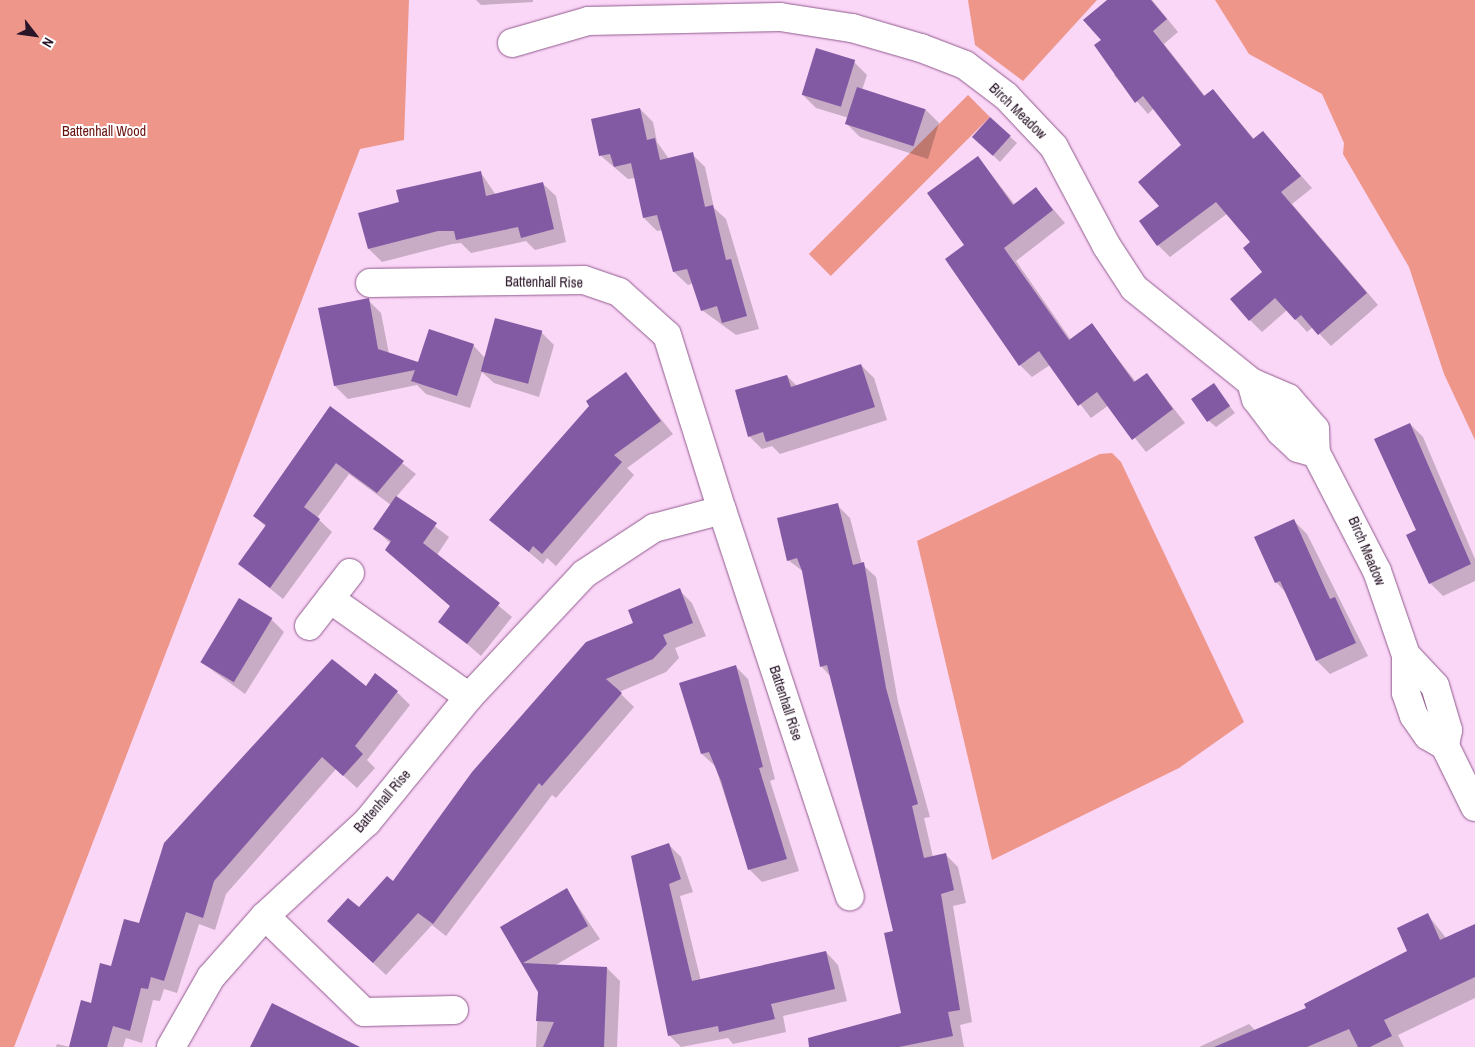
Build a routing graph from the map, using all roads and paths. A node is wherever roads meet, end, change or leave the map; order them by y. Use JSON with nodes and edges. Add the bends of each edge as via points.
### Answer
{"nodes":[{"id":1,"x":587,"y":11,"type":"edge"},
{"id":2,"x":512,"y":43,"type":"dead end"},
{"id":3,"x":370,"y":283,"type":"dead end"},
{"id":4,"x":722,"y":510,"type":"junction"},
{"id":5,"x":350,"y":573,"type":"dead end"},
{"id":6,"x":330,"y":599,"type":"junction"},
{"id":7,"x":309,"y":626,"type":"dead end"},
{"id":8,"x":469,"y":697,"type":"junction"},
{"id":9,"x":1475,"y":807,"type":"edge"},
{"id":10,"x":850,"y":896,"type":"dead end"},
{"id":11,"x":265,"y":916,"type":"junction"},
{"id":12,"x":454,"y":1010,"type":"dead end"},
{"id":13,"x":171,"y":1047,"type":"edge"}],
"edges":[{"from":1,"to":2,"type":"street","name":"Birch Meadow"},
{"from":1,"to":9,"type":"street","name":"Birch Meadow","via":[[780,18],[852,28],[965,64],[1006,96],[1054,146],[1106,245],[1134,288],[1251,382],[1256,399],[1298,448],[1316,452],[1377,570],[1406,655],[1406,693],[1414,716],[1428,736],[1445,746]]},
{"from":3,"to":4,"type":"street","name":"Battenhall Rise","via":[[584,280],[619,292],[667,335]]},
{"from":4,"to":8,"type":"street","name":"Battenhall Rise","via":[[654,528],[584,574]]},
{"from":4,"to":10,"type":"street","name":"Battenhall Rise"},
{"from":5,"to":6,"type":"street"},
{"from":6,"to":7,"type":"street"},
{"from":6,"to":8,"type":"street"},
{"from":8,"to":11,"type":"street","name":"Battenhall Rise","via":[[367,822]]},
{"from":11,"to":12,"type":"street","via":[[364,1012]]},
{"from":11,"to":13,"type":"street","name":"Battenhall Rise","via":[[211,977]]}]}
